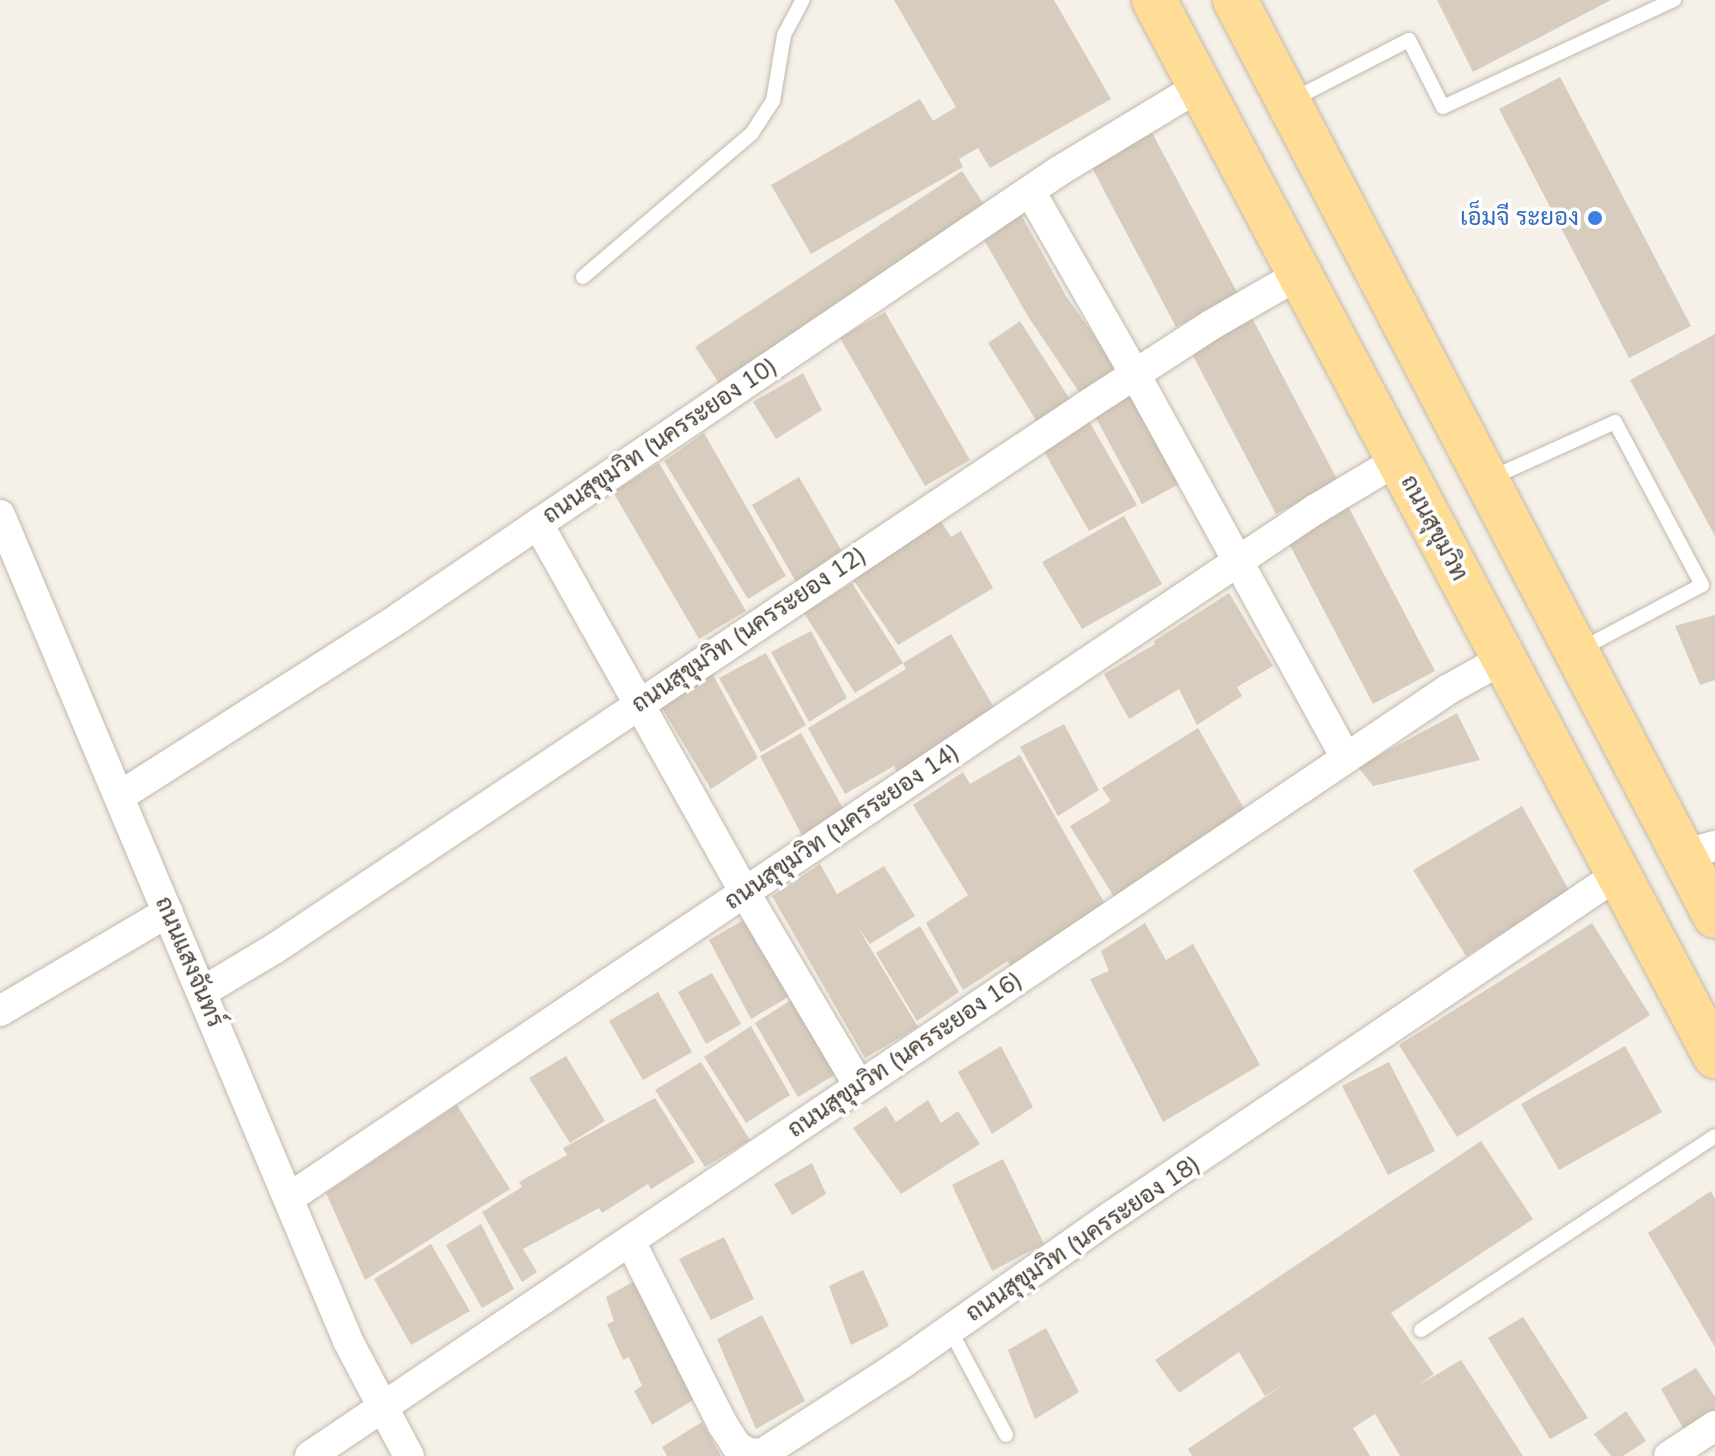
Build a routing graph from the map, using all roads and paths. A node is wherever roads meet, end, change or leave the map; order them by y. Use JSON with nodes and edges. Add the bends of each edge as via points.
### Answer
{"nodes":[{"id":1,"x":803,"y":0,"type":"edge"},
{"id":2,"x":1154,"y":0,"type":"edge"},
{"id":3,"x":1235,"y":0,"type":"edge"},
{"id":4,"x":1674,"y":0,"type":"edge"},
{"id":5,"x":1200,"y":86,"type":"junction"},
{"id":6,"x":1290,"y":101,"type":"junction"},
{"id":7,"x":1030,"y":191,"type":"junction"},
{"id":8,"x":1300,"y":274,"type":"junction"},
{"id":9,"x":583,"y":277,"type":"dead end"},
{"id":10,"x":1135,"y":374,"type":"junction"},
{"id":11,"x":1398,"y":460,"type":"junction"},
{"id":12,"x":1489,"y":479,"type":"junction"},
{"id":13,"x":0,"y":515,"type":"edge"},
{"id":14,"x":538,"y":524,"type":"junction"},
{"id":15,"x":9,"y":559,"type":"edge"},
{"id":16,"x":1238,"y":563,"type":"junction"},
{"id":17,"x":1578,"y":650,"type":"junction"},
{"id":18,"x":1503,"y":659,"type":"junction"},
{"id":19,"x":639,"y":703,"type":"junction"},
{"id":20,"x":1346,"y":758,"type":"junction"},
{"id":21,"x":120,"y":796,"type":"junction"},
{"id":22,"x":1699,"y":850,"type":"edge"},
{"id":23,"x":1617,"y":875,"type":"junction"},
{"id":24,"x":745,"y":893,"type":"junction"},
{"id":25,"x":168,"y":912,"type":"junction"},
{"id":26,"x":1715,"y":916,"type":"edge"},
{"id":27,"x":202,"y":992,"type":"junction"},
{"id":28,"x":0,"y":1011,"type":"edge"},
{"id":29,"x":1715,"y":1056,"type":"edge"},
{"id":30,"x":859,"y":1086,"type":"junction"},
{"id":31,"x":1715,"y":1136,"type":"edge"},
{"id":32,"x":289,"y":1198,"type":"junction"},
{"id":33,"x":630,"y":1241,"type":"junction"},
{"id":34,"x":950,"y":1330,"type":"junction"},
{"id":35,"x":1421,"y":1330,"type":"dead end"},
{"id":36,"x":385,"y":1406,"type":"junction"},
{"id":37,"x":1715,"y":1426,"type":"edge"},
{"id":38,"x":1006,"y":1435,"type":"dead end"},
{"id":39,"x":310,"y":1456,"type":"edge"},
{"id":40,"x":409,"y":1456,"type":"edge"},
{"id":41,"x":1669,"y":1456,"type":"edge"}],
"edges":[{"from":1,"to":9,"type":"lane","via":[[784,35],[773,101],[752,133]]},
{"from":2,"to":5,"type":"main road","name":"ถนนสุขุมวิท"},
{"from":3,"to":6,"type":"main road"},
{"from":4,"to":6,"type":"lane","via":[[1443,107],[1409,40]]},
{"from":5,"to":7,"type":"street","name":"ถนนสุขุมวิท (นครระยอง 10)"},
{"from":5,"to":8,"type":"main road","name":"ถนนสุขุมวิท"},
{"from":6,"to":12,"type":"main road"},
{"from":7,"to":10,"type":"street"},
{"from":7,"to":14,"type":"street","name":"ถนนสุขุมวิท (นครระยอง 10)"},
{"from":8,"to":10,"type":"street","name":"ถนนสุขุมวิท (นครระยอง 12)"},
{"from":8,"to":11,"type":"main road","name":"ถนนสุขุมวิท"},
{"from":10,"to":16,"type":"street"},
{"from":10,"to":19,"type":"street","name":"ถนนสุขุมวิท (นครระยอง 12)"},
{"from":11,"to":16,"type":"street","name":"ถนนสุขุมวิท (นครระยอง 14)"},
{"from":11,"to":18,"type":"main road","name":"ถนนสุขุมวิท"},
{"from":12,"to":17,"type":"main road"},
{"from":12,"to":17,"type":"lane","via":[[1615,422],[1702,585]]},
{"from":13,"to":15,"type":"street","name":"ถนนแสงจันทร์"},
{"from":14,"to":19,"type":"street"},
{"from":14,"to":21,"type":"street","name":"ถนนสุขุมวิท (นครระยอง 10)"},
{"from":15,"to":21,"type":"street","name":"ถนนแสงจันทร์"},
{"from":16,"to":20,"type":"street"},
{"from":16,"to":24,"type":"street","name":"ถนนสุขุมวิท (นครระยอง 14)"},
{"from":17,"to":22,"type":"main road"},
{"from":18,"to":20,"type":"street","name":"ถนนสุขุมวิท (นครระยอง 16)"},
{"from":18,"to":23,"type":"main road","name":"ถนนสุขุมวิท"},
{"from":19,"to":24,"type":"street"},
{"from":19,"to":27,"type":"street","name":"ถนนสุขุมวิท (นครระยอง 12)"},
{"from":20,"to":30,"type":"street","name":"ถนนสุขุมวิท (นครระยอง 16)"},
{"from":21,"to":25,"type":"street","name":"ถนนแสงจันทร์"},
{"from":22,"to":26,"type":"main road"},
{"from":23,"to":29,"type":"main road","name":"ถนนสุขุมวิท"},
{"from":23,"to":34,"type":"street","name":"ถนนสุขุมวิท (นครระยอง 18)"},
{"from":24,"to":30,"type":"street"},
{"from":24,"to":32,"type":"street","name":"ถนนสุขุมวิท (นครระยอง 14)"},
{"from":25,"to":27,"type":"street","name":"ถนนแสงจันทร์"},
{"from":25,"to":28,"type":"street"},
{"from":27,"to":32,"type":"street","name":"ถนนแสงจันทร์"},
{"from":30,"to":33,"type":"street","name":"ถนนสุขุมวิท (นครระยอง 16)"},
{"from":31,"to":35,"type":"lane"},
{"from":32,"to":36,"type":"street","name":"ถนนแสงจันทร์","via":[[348,1341]]},
{"from":33,"to":34,"type":"street","name":"ถนนสุขุมวิท (นครระยอง 18)","via":[[723,1425],[747,1453],[762,1454],[782,1443]]},
{"from":33,"to":36,"type":"street","name":"ถนนสุขุมวิท (นครระยอง 16)"},
{"from":34,"to":38,"type":"lane"},
{"from":36,"to":39,"type":"street","name":"ถนนสุขุมวิท (นครระยอง 16)"},
{"from":36,"to":40,"type":"street","name":"ถนนแสงจันทร์"},
{"from":37,"to":41,"type":"street"}]}
